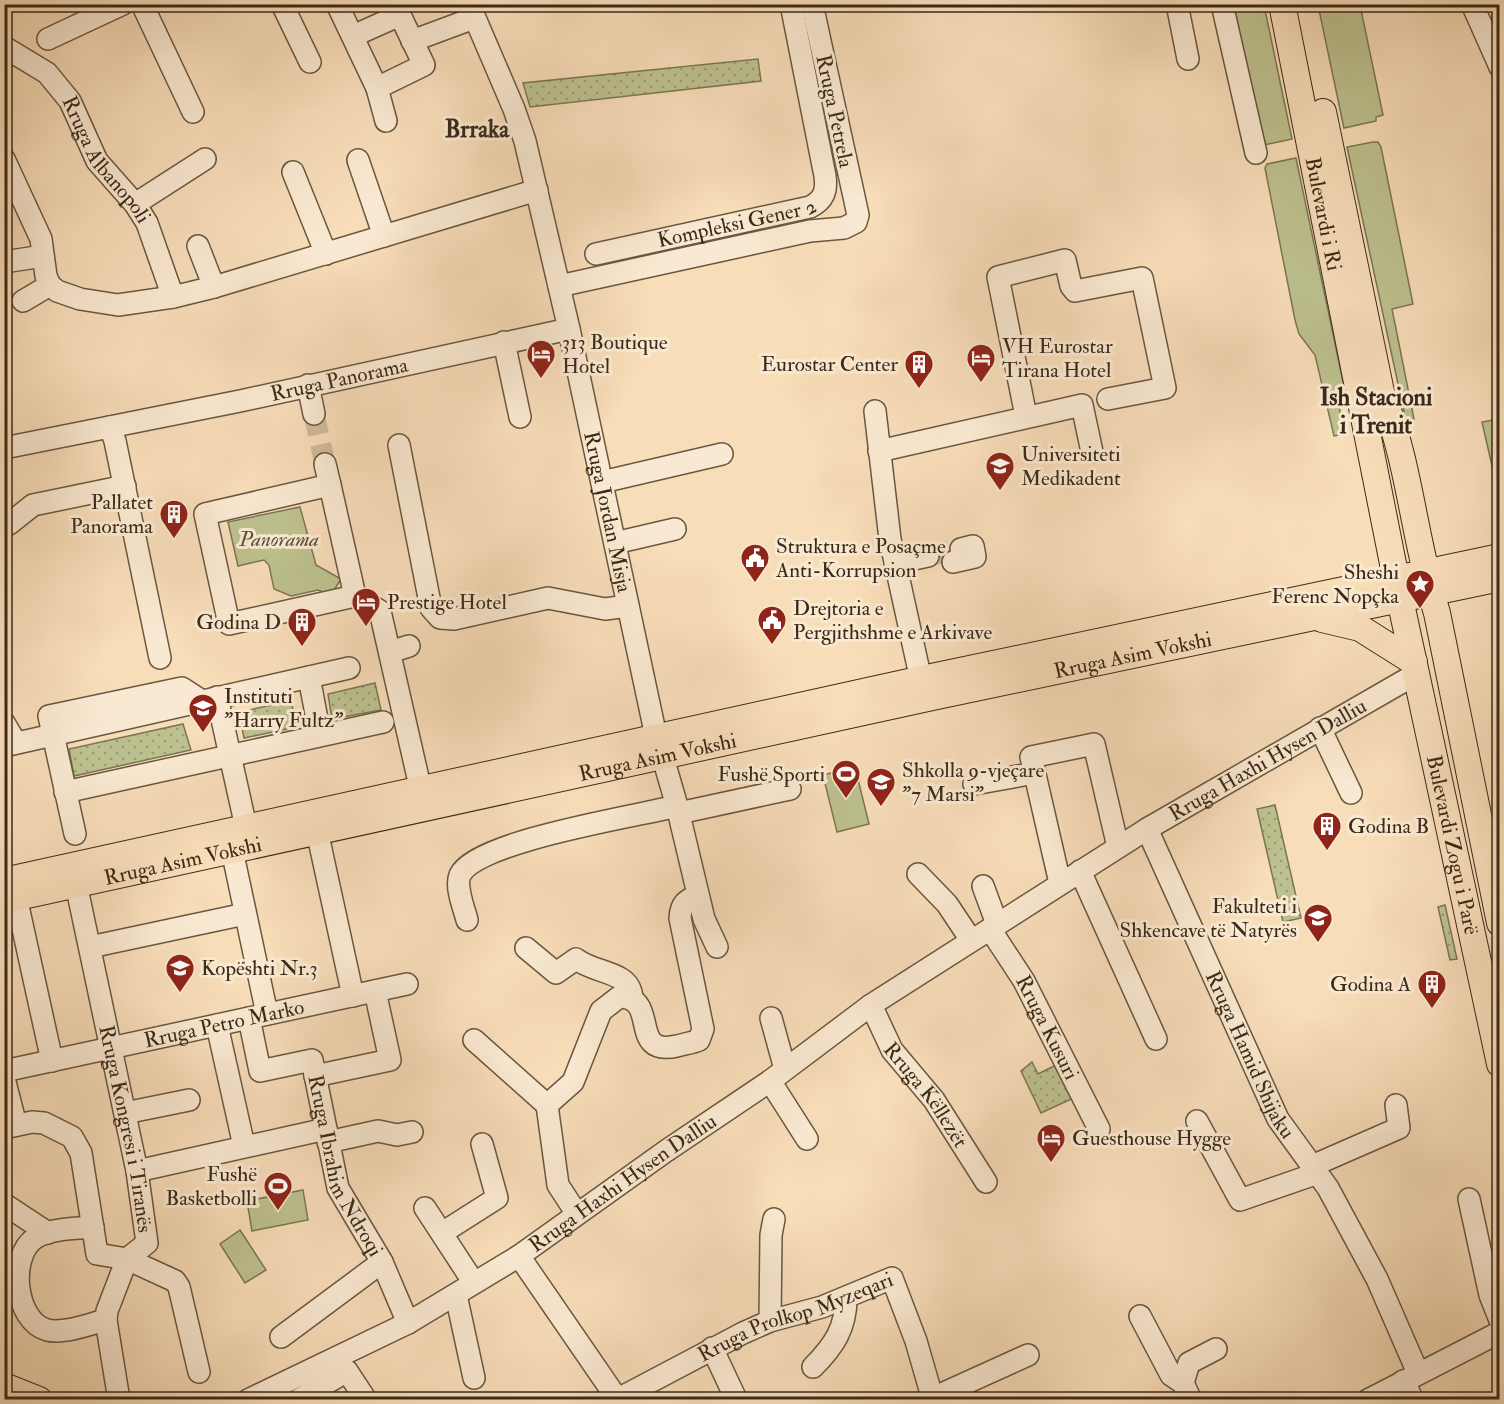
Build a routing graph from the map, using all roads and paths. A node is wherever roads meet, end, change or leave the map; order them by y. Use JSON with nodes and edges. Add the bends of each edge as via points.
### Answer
{"nodes":[{"id":1,"x":123,"y":4,"type":"edge"},
{"id":2,"x":142,"y":4,"type":"edge"},
{"id":3,"x":282,"y":4,"type":"edge"},
{"id":4,"x":337,"y":4,"type":"edge"},
{"id":5,"x":791,"y":4,"type":"edge"},
{"id":6,"x":812,"y":4,"type":"edge"},
{"id":7,"x":1177,"y":4,"type":"edge"},
{"id":8,"x":1222,"y":4,"type":"edge"},
{"id":9,"x":1282,"y":4,"type":"edge"},
{"id":10,"x":1300,"y":4,"type":"edge"},
{"id":11,"x":1472,"y":4,"type":"edge"},
{"id":12,"x":471,"y":11,"type":"edge"},
{"id":13,"x":353,"y":36,"type":"junction"},
{"id":14,"x":48,"y":39,"type":"dead end"},
{"id":15,"x":412,"y":41,"type":"junction"},
{"id":16,"x":4,"y":47,"type":"edge"},
{"id":17,"x":1188,"y":59,"type":"dead end"},
{"id":18,"x":310,"y":62,"type":"dead end"},
{"id":19,"x":1498,"y":62,"type":"edge"},
{"id":20,"x":377,"y":88,"type":"junction"},
{"id":21,"x":193,"y":112,"type":"dead end"},
{"id":22,"x":386,"y":120,"type":"dead end"},
{"id":23,"x":1256,"y":153,"type":"dead end"},
{"id":24,"x":4,"y":159,"type":"edge"},
{"id":25,"x":205,"y":159,"type":"dead end"},
{"id":26,"x":358,"y":160,"type":"dead end"},
{"id":27,"x":293,"y":172,"type":"dead end"},
{"id":28,"x":9,"y":180,"type":"edge"},
{"id":29,"x":537,"y":190,"type":"junction"},
{"id":30,"x":135,"y":204,"type":"junction"},
{"id":31,"x":384,"y":236,"type":"junction"},
{"id":32,"x":198,"y":246,"type":"dead end"},
{"id":33,"x":326,"y":254,"type":"junction"},
{"id":34,"x":596,"y":254,"type":"dead end"},
{"id":35,"x":43,"y":256,"type":"junction"},
{"id":36,"x":4,"y":262,"type":"edge"},
{"id":37,"x":50,"y":285,"type":"junction"},
{"id":38,"x":214,"y":286,"type":"junction"},
{"id":39,"x":559,"y":286,"type":"junction"},
{"id":40,"x":173,"y":297,"type":"junction"},
{"id":41,"x":23,"y":301,"type":"dead end"},
{"id":42,"x":569,"y":328,"type":"junction"},
{"id":43,"x":504,"y":342,"type":"junction"},
{"id":44,"x":308,"y":385,"type":"junction"},
{"id":45,"x":1108,"y":399,"type":"dead end"},
{"id":46,"x":875,"y":411,"type":"dead end"},
{"id":47,"x":314,"y":414,"type":"tunnel mouth"},
{"id":48,"x":1026,"y":416,"type":"junction"},
{"id":49,"x":520,"y":417,"type":"dead end"},
{"id":50,"x":110,"y":427,"type":"junction"},
{"id":51,"x":399,"y":445,"type":"dead end"},
{"id":52,"x":4,"y":448,"type":"edge"},
{"id":53,"x":879,"y":452,"type":"junction"},
{"id":54,"x":1092,"y":452,"type":"dead end"},
{"id":55,"x":722,"y":454,"type":"dead end"},
{"id":56,"x":325,"y":464,"type":"tunnel mouth"},
{"id":57,"x":602,"y":482,"type":"junction"},
{"id":58,"x":330,"y":485,"type":"junction"},
{"id":59,"x":124,"y":486,"type":"junction"},
{"id":60,"x":9,"y":524,"type":"dead end"},
{"id":61,"x":675,"y":529,"type":"dead end"},
{"id":62,"x":615,"y":543,"type":"junction"},
{"id":63,"x":1500,"y":557,"type":"edge"},
{"id":64,"x":924,"y":562,"type":"tunnel mouth"},
{"id":65,"x":896,"y":568,"type":"junction"},
{"id":66,"x":1500,"y":578,"type":"edge"},
{"id":67,"x":1427,"y":583,"type":"junction"},
{"id":68,"x":1398,"y":589,"type":"junction"},
{"id":69,"x":355,"y":596,"type":"junction"},
{"id":70,"x":628,"y":606,"type":"junction"},
{"id":71,"x":1308,"y":608,"type":"junction"},
{"id":72,"x":160,"y":658,"type":"dead end"},
{"id":73,"x":349,"y":668,"type":"dead end"},
{"id":74,"x":1415,"y":668,"type":"junction"},
{"id":75,"x":309,"y":676,"type":"junction"},
{"id":76,"x":921,"y":680,"type":"junction"},
{"id":77,"x":209,"y":699,"type":"junction"},
{"id":78,"x":383,"y":722,"type":"dead end"},
{"id":79,"x":4,"y":723,"type":"edge"},
{"id":80,"x":1320,"y":728,"type":"junction"},
{"id":81,"x":53,"y":735,"type":"junction"},
{"id":82,"x":320,"y":735,"type":"junction"},
{"id":83,"x":652,"y":738,"type":"junction"},
{"id":84,"x":10,"y":745,"type":"edge"},
{"id":85,"x":229,"y":755,"type":"junction"},
{"id":86,"x":1035,"y":773,"type":"junction"},
{"id":87,"x":974,"y":784,"type":"dead end"},
{"id":88,"x":790,"y":789,"type":"dead end"},
{"id":89,"x":65,"y":792,"type":"junction"},
{"id":90,"x":1351,"y":792,"type":"dead end"},
{"id":91,"x":423,"y":798,"type":"junction"},
{"id":92,"x":678,"y":810,"type":"junction"},
{"id":93,"x":246,"y":827,"type":"junction"},
{"id":94,"x":1147,"y":829,"type":"junction"},
{"id":95,"x":317,"y":831,"type":"junction"},
{"id":96,"x":75,"y":834,"type":"dead end"},
{"id":97,"x":1118,"y":847,"type":"junction"},
{"id":98,"x":232,"y":850,"type":"junction"},
{"id":99,"x":1080,"y":871,"type":"junction"},
{"id":100,"x":918,"y":874,"type":"dead end"},
{"id":101,"x":1060,"y":883,"type":"junction"},
{"id":102,"x":76,"y":884,"type":"junction"},
{"id":103,"x":983,"y":886,"type":"dead end"},
{"id":104,"x":8,"y":893,"type":"edge"},
{"id":105,"x":698,"y":895,"type":"junction"},
{"id":106,"x":245,"y":914,"type":"junction"},
{"id":107,"x":467,"y":920,"type":"dead end"},
{"id":108,"x":1500,"y":923,"type":"edge"},
{"id":109,"x":993,"y":927,"type":"junction"},
{"id":110,"x":971,"y":940,"type":"junction"},
{"id":111,"x":90,"y":947,"type":"junction"},
{"id":112,"x":717,"y":947,"type":"dead end"},
{"id":113,"x":526,"y":948,"type":"dead end"},
{"id":114,"x":407,"y":984,"type":"dead end"},
{"id":115,"x":375,"y":991,"type":"junction"},
{"id":116,"x":353,"y":996,"type":"junction"},
{"id":117,"x":632,"y":999,"type":"junction"},
{"id":118,"x":871,"y":1005,"type":"junction"},
{"id":119,"x":258,"y":1016,"type":"junction"},
{"id":120,"x":771,"y":1018,"type":"dead end"},
{"id":121,"x":217,"y":1025,"type":"junction"},
{"id":122,"x":1156,"y":1039,"type":"dead end"},
{"id":123,"x":474,"y":1040,"type":"dead end"},
{"id":124,"x":112,"y":1048,"type":"junction"},
{"id":125,"x":52,"y":1061,"type":"junction"},
{"id":126,"x":1500,"y":1064,"type":"edge"},
{"id":127,"x":4,"y":1071,"type":"edge"},
{"id":128,"x":777,"y":1075,"type":"junction"},
{"id":129,"x":315,"y":1076,"type":"junction"},
{"id":130,"x":4,"y":1078,"type":"edge"},
{"id":131,"x":189,"y":1100,"type":"dead end"},
{"id":132,"x":547,"y":1105,"type":"junction"},
{"id":133,"x":1396,"y":1105,"type":"dead end"},
{"id":134,"x":125,"y":1113,"type":"junction"},
{"id":135,"x":1197,"y":1121,"type":"dead end"},
{"id":136,"x":10,"y":1127,"type":"edge"},
{"id":137,"x":1099,"y":1129,"type":"dead end"},
{"id":138,"x":412,"y":1132,"type":"dead end"},
{"id":139,"x":327,"y":1135,"type":"junction"},
{"id":140,"x":807,"y":1139,"type":"dead end"},
{"id":141,"x":482,"y":1144,"type":"dead end"},
{"id":142,"x":244,"y":1146,"type":"junction"},
{"id":143,"x":1315,"y":1170,"type":"junction"},
{"id":144,"x":137,"y":1171,"type":"junction"},
{"id":145,"x":986,"y":1182,"type":"dead end"},
{"id":146,"x":1469,"y":1199,"type":"dead end"},
{"id":147,"x":4,"y":1204,"type":"edge"},
{"id":148,"x":425,"y":1208,"type":"dead end"},
{"id":149,"x":577,"y":1214,"type":"junction"},
{"id":150,"x":774,"y":1219,"type":"dead end"},
{"id":151,"x":93,"y":1227,"type":"junction"},
{"id":152,"x":48,"y":1233,"type":"junction"},
{"id":153,"x":442,"y":1233,"type":"junction"},
{"id":154,"x":519,"y":1256,"type":"junction"},
{"id":155,"x":127,"y":1258,"type":"junction"},
{"id":156,"x":382,"y":1262,"type":"junction"},
{"id":157,"x":11,"y":1275,"type":"edge"},
{"id":158,"x":474,"y":1283,"type":"junction"},
{"id":159,"x":456,"y":1295,"type":"junction"},
{"id":160,"x":846,"y":1298,"type":"junction"},
{"id":161,"x":1140,"y":1316,"type":"dead end"},
{"id":162,"x":106,"y":1320,"type":"junction"},
{"id":163,"x":1500,"y":1320,"type":"edge"},
{"id":164,"x":771,"y":1322,"type":"junction"},
{"id":165,"x":408,"y":1323,"type":"junction"},
{"id":166,"x":1500,"y":1332,"type":"edge"},
{"id":167,"x":281,"y":1337,"type":"dead end"},
{"id":168,"x":712,"y":1348,"type":"junction"},
{"id":169,"x":1216,"y":1349,"type":"dead end"},
{"id":170,"x":1028,"y":1355,"type":"dead end"},
{"id":171,"x":813,"y":1367,"type":"dead end"},
{"id":172,"x":199,"y":1372,"type":"dead end"},
{"id":173,"x":474,"y":1378,"type":"dead end"},
{"id":174,"x":1412,"y":1385,"type":"edge"},
{"id":175,"x":4,"y":1386,"type":"edge"},
{"id":176,"x":1187,"y":1391,"type":"edge"},
{"id":177,"x":268,"y":1395,"type":"edge"},
{"id":178,"x":1377,"y":1397,"type":"edge"},
{"id":179,"x":618,"y":1399,"type":"edge"},
{"id":180,"x":736,"y":1399,"type":"edge"},
{"id":181,"x":933,"y":1399,"type":"edge"},
{"id":182,"x":39,"y":1400,"type":"edge"},
{"id":183,"x":119,"y":1400,"type":"edge"},
{"id":184,"x":298,"y":1400,"type":"edge"},
{"id":185,"x":366,"y":1400,"type":"edge"}],
"edges":[{"from":1,"to":14,"type":"street"},
{"from":2,"to":21,"type":"street"},
{"from":3,"to":18,"type":"street"},
{"from":4,"to":13,"type":"street"},
{"from":5,"to":34,"type":"street","name":"Kompleksi Gener 2","via":[[825,176],[825,195],[810,207]]},
{"from":6,"to":39,"type":"street","name":"Rruga Petrela","via":[[858,218],[844,228]]},
{"from":7,"to":17,"type":"street"},
{"from":8,"to":23,"type":"street"},
{"from":9,"to":68,"type":"main road","name":"Bulevardi i Ri"},
{"from":10,"to":67,"type":"main road","name":"Bulevardi i Ri","via":[[1381,392],[1392,419]]},
{"from":11,"to":19,"type":"street"},
{"from":12,"to":15,"type":"street","name":"Rruga Jordan Misja"},
{"from":12,"to":29,"type":"street","name":"Rruga Jordan Misja","via":[[514,109]]},
{"from":13,"to":15,"type":"street","via":[[400,15]]},
{"from":13,"to":20,"type":"street"},
{"from":15,"to":20,"type":"street","via":[[424,65]]},
{"from":16,"to":30,"type":"street","name":"Rruga Albanopoli","via":[[47,73],[59,86],[98,161]]},
{"from":20,"to":22,"type":"street"},
{"from":24,"to":28,"type":"street"},
{"from":25,"to":30,"type":"street"},
{"from":26,"to":31,"type":"street"},
{"from":27,"to":33,"type":"street"},
{"from":28,"to":35,"type":"street","via":[[40,239]]},
{"from":29,"to":31,"type":"street"},
{"from":29,"to":39,"type":"street","name":"Rruga Jordan Misja"},
{"from":30,"to":40,"type":"street","name":"Rruga Albanopoli","via":[[155,242]]},
{"from":31,"to":33,"type":"street"},
{"from":32,"to":38,"type":"street"},
{"from":33,"to":38,"type":"street"},
{"from":35,"to":36,"type":"street"},
{"from":35,"to":37,"type":"street"},
{"from":37,"to":40,"type":"street","via":[[69,296],[118,305]]},
{"from":37,"to":41,"type":"street"},
{"from":38,"to":40,"type":"street"},
{"from":39,"to":42,"type":"street","name":"Rruga Jordan Misja"},
{"from":42,"to":43,"type":"street","name":"Rruga Panorama"},
{"from":42,"to":57,"type":"street","name":"Rruga Jordan Misja"},
{"from":43,"to":44,"type":"street","name":"Rruga Panorama"},
{"from":43,"to":49,"type":"street"},
{"from":44,"to":47,"type":"street"},
{"from":44,"to":50,"type":"street","name":"Rruga Panorama"},
{"from":45,"to":48,"type":"street","via":[[1165,388],[1142,278],[1075,291],[1065,260],[998,277]]},
{"from":46,"to":53,"type":"street"},
{"from":48,"to":53,"type":"street"},
{"from":48,"to":54,"type":"street","via":[[1082,405]]},
{"from":50,"to":52,"type":"street","name":"Rruga Panorama"},
{"from":50,"to":59,"type":"street"},
{"from":51,"to":70,"type":"street","via":[[431,608],[440,618],[454,619],[548,598],[605,609]]},
{"from":53,"to":65,"type":"street"},
{"from":55,"to":57,"type":"street"},
{"from":56,"to":58,"type":"street"},
{"from":57,"to":62,"type":"street","name":"Rruga Jordan Misja"},
{"from":58,"to":69,"type":"street"},
{"from":58,"to":69,"type":"street","via":[[205,514],[229,624]]},
{"from":59,"to":60,"type":"street","via":[[33,505]]},
{"from":59,"to":72,"type":"street"},
{"from":61,"to":62,"type":"street"},
{"from":62,"to":70,"type":"street","name":"Rruga Jordan Misja"},
{"from":63,"to":67,"type":"main road"},
{"from":64,"to":65,"type":"street"},
{"from":65,"to":76,"type":"street"},
{"from":66,"to":67,"type":"main road"},
{"from":67,"to":68,"type":"main road"},
{"from":67,"to":108,"type":"main road","name":"Bulevardi Zogu i Parë"},
{"from":68,"to":71,"type":"main road"},
{"from":68,"to":74,"type":"main road"},
{"from":69,"to":91,"type":"street","via":[[380,611],[400,649]]},
{"from":70,"to":83,"type":"street","name":"Rruga Jordan Misja"},
{"from":71,"to":74,"type":"main road","via":[[1360,628]]},
{"from":71,"to":76,"type":"main road","name":"Rruga Asim Vokshi"},
{"from":71,"to":83,"type":"main road","name":"Rruga Asim Vokshi"},
{"from":73,"to":75,"type":"street"},
{"from":74,"to":80,"type":"street","name":"Rruga Haxhi Hysen Dalliu"},
{"from":74,"to":126,"type":"main road","name":"Bulevardi Zogu i Parë"},
{"from":75,"to":77,"type":"street"},
{"from":75,"to":82,"type":"street"},
{"from":76,"to":83,"type":"main road","name":"Rruga Asim Vokshi"},
{"from":77,"to":81,"type":"street","via":[[182,688],[49,716]]},
{"from":77,"to":85,"type":"street"},
{"from":78,"to":82,"type":"street"},
{"from":79,"to":84,"type":"street"},
{"from":80,"to":90,"type":"street"},
{"from":80,"to":94,"type":"street","name":"Rruga Haxhi Hysen Dalliu"},
{"from":81,"to":84,"type":"street"},
{"from":81,"to":89,"type":"street"},
{"from":82,"to":85,"type":"street"},
{"from":83,"to":91,"type":"main road","name":"Rruga Asim Vokshi"},
{"from":83,"to":92,"type":"street","name":"Rruga Jordan Misja"},
{"from":85,"to":89,"type":"street"},
{"from":85,"to":93,"type":"street"},
{"from":86,"to":87,"type":"street"},
{"from":86,"to":97,"type":"street","via":[[1031,757],[1094,744]]},
{"from":86,"to":101,"type":"street"},
{"from":88,"to":92,"type":"street"},
{"from":89,"to":96,"type":"street"},
{"from":91,"to":93,"type":"main road","name":"Rruga Asim Vokshi"},
{"from":91,"to":95,"type":"main road","name":"Rruga Asim Vokshi"},
{"from":92,"to":105,"type":"street","name":"Rruga Jordan Misja"},
{"from":92,"to":107,"type":"street","via":[[514,843],[480,856],[465,868],[458,881]]},
{"from":93,"to":104,"type":"main road","name":"Rruga Asim Vokshi"},
{"from":94,"to":97,"type":"street","name":"Rruga Haxhi Hysen Dalliu"},
{"from":94,"to":143,"type":"street","name":"Rruga Hamid Shijaku","via":[[1278,1119]]},
{"from":95,"to":98,"type":"main road","name":"Rruga Asim Vokshi"},
{"from":95,"to":116,"type":"street"},
{"from":97,"to":99,"type":"street","name":"Rruga Haxhi Hysen Dalliu"},
{"from":98,"to":102,"type":"main road","name":"Rruga Asim Vokshi"},
{"from":98,"to":106,"type":"street"},
{"from":99,"to":101,"type":"street","name":"Rruga Haxhi Hysen Dalliu"},
{"from":99,"to":122,"type":"street"},
{"from":100,"to":110,"type":"street","via":[[947,904]]},
{"from":101,"to":109,"type":"street","name":"Rruga Haxhi Hysen Dalliu"},
{"from":102,"to":104,"type":"main road","name":"Rruga Asim Vokshi"},
{"from":102,"to":111,"type":"street","name":"Rruga Kongresi i Tiranës"},
{"from":103,"to":109,"type":"street","name":"Rruga Kusuri"},
{"from":104,"to":125,"type":"street"},
{"from":105,"to":112,"type":"street","name":"Rruga Jordan Misja"},
{"from":105,"to":117,"type":"street","via":[[685,900],[680,918],[703,1029],[699,1040],[666,1048],[652,1045],[638,1003]]},
{"from":106,"to":111,"type":"street"},
{"from":106,"to":119,"type":"street"},
{"from":109,"to":110,"type":"street","name":"Rruga Haxhi Hysen Dalliu"},
{"from":109,"to":137,"type":"street","name":"Rruga Kusuri"},
{"from":110,"to":118,"type":"street","name":"Rruga Haxhi Hysen Dalliu"},
{"from":111,"to":124,"type":"street","name":"Rruga Kongresi i Tiranës"},
{"from":113,"to":117,"type":"street","via":[[556,974],[574,952],[598,972],[625,980]]},
{"from":114,"to":115,"type":"street","name":"Rruga Petro Marko"},
{"from":115,"to":116,"type":"street","name":"Rruga Petro Marko"},
{"from":115,"to":129,"type":"street","name":"Rruga Ibrahim Ndroqi","via":[[390,1060]]},
{"from":116,"to":119,"type":"street","name":"Rruga Petro Marko"},
{"from":117,"to":132,"type":"street","via":[[619,998],[601,1011],[573,1082]]},
{"from":118,"to":128,"type":"street","name":"Rruga Haxhi Hysen Dalliu"},
{"from":118,"to":145,"type":"street","name":"Rruga Këllezët","via":[[892,1050],[934,1100]]},
{"from":119,"to":121,"type":"street","name":"Rruga Petro Marko"},
{"from":119,"to":129,"type":"street","via":[[261,1071],[312,1060]]},
{"from":120,"to":128,"type":"street"},
{"from":121,"to":124,"type":"street","name":"Rruga Petro Marko"},
{"from":121,"to":142,"type":"street"},
{"from":123,"to":132,"type":"street"},
{"from":124,"to":125,"type":"street","name":"Rruga Petro Marko"},
{"from":124,"to":134,"type":"street","name":"Rruga Kongresi i Tiranës"},
{"from":125,"to":127,"type":"street","name":"Rruga Petro Marko"},
{"from":128,"to":140,"type":"street"},
{"from":128,"to":149,"type":"street","name":"Rruga Haxhi Hysen Dalliu"},
{"from":129,"to":139,"type":"street","name":"Rruga Ibrahim Ndroqi"},
{"from":130,"to":136,"type":"street"},
{"from":131,"to":134,"type":"street"},
{"from":132,"to":149,"type":"street","via":[[558,1185]]},
{"from":133,"to":143,"type":"street","via":[[1399,1128]]},
{"from":134,"to":144,"type":"street","name":"Rruga Kongresi i Tiranës"},
{"from":135,"to":143,"type":"street","via":[[1240,1200]]},
{"from":136,"to":151,"type":"street","via":[[44,1123],[72,1137],[81,1153]]},
{"from":138,"to":139,"type":"street"},
{"from":139,"to":142,"type":"street"},
{"from":139,"to":156,"type":"street","name":"Rruga Ibrahim Ndroqi","via":[[338,1188]]},
{"from":141,"to":153,"type":"street","via":[[497,1198]]},
{"from":142,"to":144,"type":"street"},
{"from":143,"to":174,"type":"street","name":"Rruga Hamid Shijaku","via":[[1377,1280]]},
{"from":144,"to":155,"type":"street","name":"Rruga Kongresi i Tiranës","via":[[147,1243]]},
{"from":146,"to":163,"type":"street","via":[[1490,1295]]},
{"from":147,"to":152,"type":"street"},
{"from":148,"to":153,"type":"street"},
{"from":149,"to":154,"type":"street","name":"Rruga Haxhi Hysen Dalliu"},
{"from":150,"to":164,"type":"street"},
{"from":151,"to":152,"type":"street"},
{"from":151,"to":155,"type":"street","via":[[98,1254]]},
{"from":152,"to":157,"type":"street","via":[[36,1237],[25,1248]]},
{"from":153,"to":158,"type":"street"},
{"from":154,"to":158,"type":"street","name":"Rruga Haxhi Hysen Dalliu"},
{"from":154,"to":179,"type":"street"},
{"from":155,"to":162,"type":"street","name":"Rruga Kongresi i Tiranës"},
{"from":155,"to":172,"type":"street","via":[[169,1277],[180,1287]]},
{"from":156,"to":165,"type":"street","name":"Rruga Ibrahim Ndroqi"},
{"from":156,"to":167,"type":"street"},
{"from":157,"to":162,"type":"street","via":[[26,1314],[48,1330]]},
{"from":158,"to":159,"type":"street","name":"Rruga Haxhi Hysen Dalliu"},
{"from":159,"to":165,"type":"street","name":"Rruga Haxhi Hysen Dalliu"},
{"from":159,"to":173,"type":"street"},
{"from":160,"to":164,"type":"street","name":"Rruga Prolkop Myzeqari"},
{"from":160,"to":171,"type":"street","via":[[843,1328]]},
{"from":160,"to":181,"type":"street","name":"Rruga Prolkop Myzeqari","via":[[892,1278]]},
{"from":161,"to":176,"type":"street","via":[[1172,1375]]},
{"from":162,"to":183,"type":"street","name":"Rruga Kongresi i Tiranës"},
{"from":164,"to":168,"type":"street","name":"Rruga Prolkop Myzeqari"},
{"from":165,"to":177,"type":"street","name":"Rruga Haxhi Hysen Dalliu"},
{"from":166,"to":174,"type":"street"},
{"from":168,"to":179,"type":"street","name":"Rruga Prolkop Myzeqari"},
{"from":168,"to":180,"type":"street"},
{"from":169,"to":176,"type":"street","via":[[1189,1363]]},
{"from":170,"to":181,"type":"street"},
{"from":174,"to":178,"type":"street"},
{"from":175,"to":182,"type":"main road"},
{"from":184,"to":185,"type":"street","via":[[347,1371]]}]}
